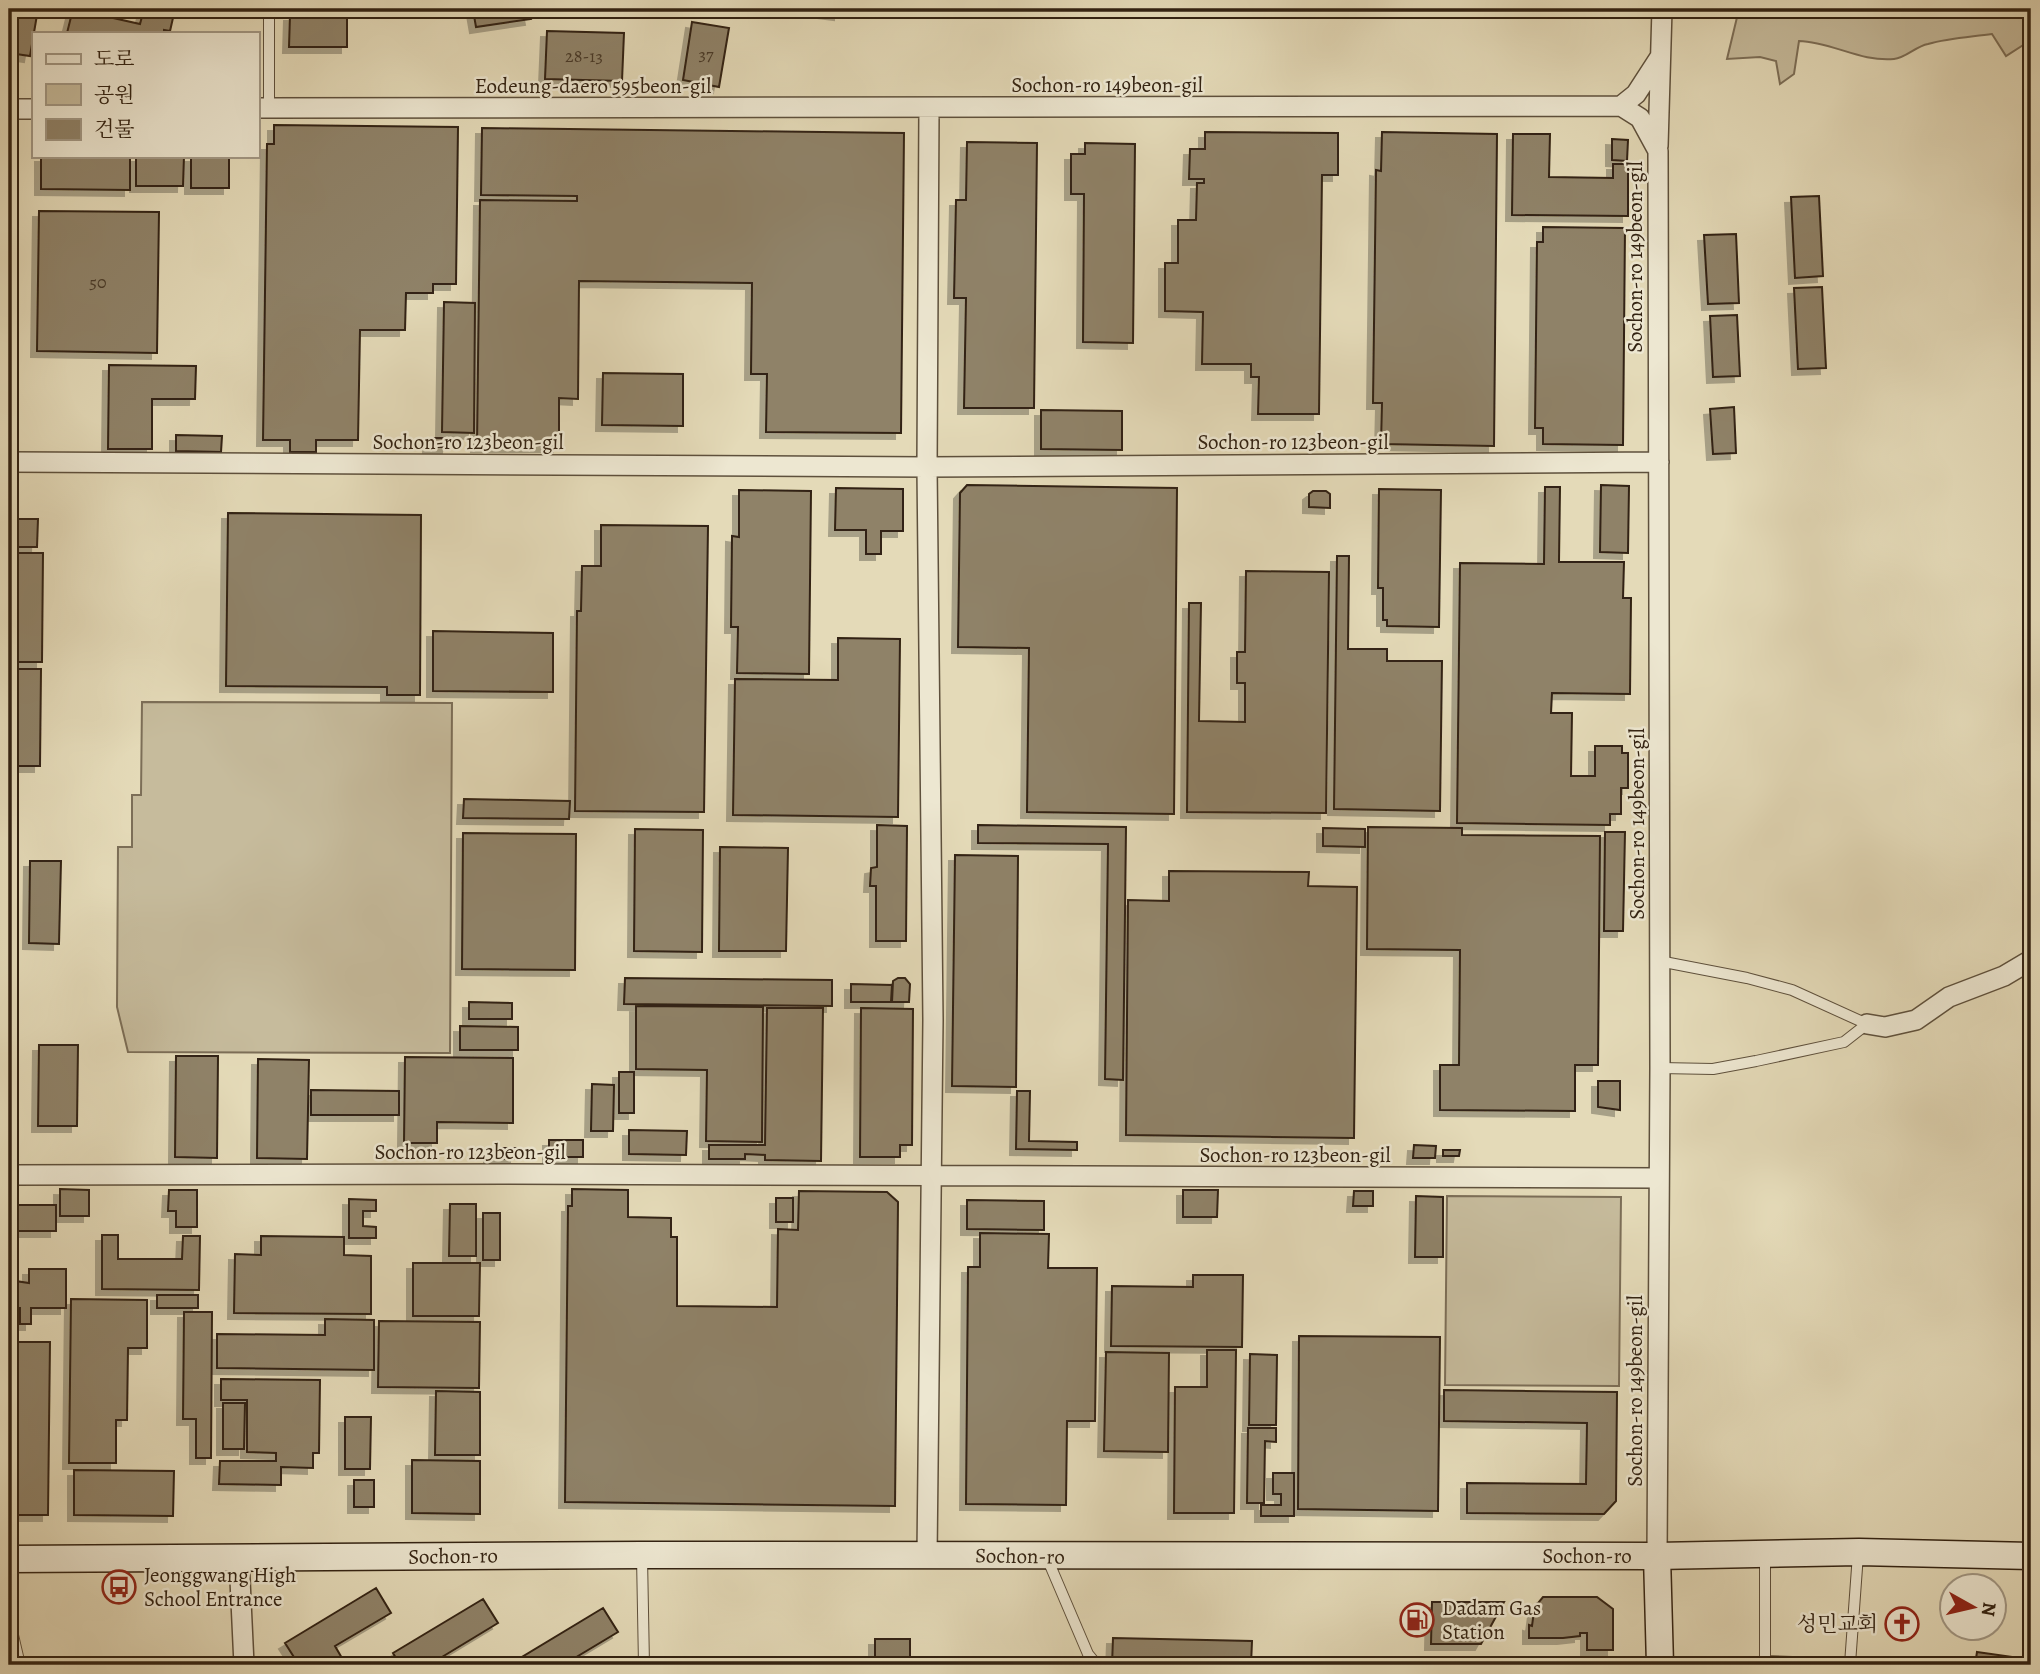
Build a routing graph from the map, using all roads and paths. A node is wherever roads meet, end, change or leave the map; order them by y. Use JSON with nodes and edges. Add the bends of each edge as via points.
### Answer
{"nodes":[{"id":1,"x":268,"y":9,"type":"edge"},
{"id":2,"x":1662,"y":9,"type":"edge"},
{"id":3,"x":1660,"y":57,"type":"junction"},
{"id":4,"x":1621,"y":106,"type":"junction"},
{"id":5,"x":263,"y":108,"type":"edge"},
{"id":6,"x":929,"y":108,"type":"junction"},
{"id":7,"x":9,"y":109,"type":"edge"},
{"id":8,"x":32,"y":109,"type":"edge"},
{"id":9,"x":1658,"y":151,"type":"junction"},
{"id":10,"x":9,"y":462,"type":"edge"},
{"id":11,"x":1659,"y":462,"type":"junction"},
{"id":12,"x":927,"y":467,"type":"junction"},
{"id":13,"x":2031,"y":960,"type":"edge"},
{"id":14,"x":1659,"y":961,"type":"junction"},
{"id":15,"x":1867,"y":1024,"type":"junction"},
{"id":16,"x":1660,"y":1068,"type":"junction"},
{"id":17,"x":9,"y":1175,"type":"edge"},
{"id":18,"x":932,"y":1177,"type":"junction"},
{"id":19,"x":1658,"y":1178,"type":"junction"},
{"id":20,"x":1858,"y":1552,"type":"junction"},
{"id":21,"x":1765,"y":1553,"type":"junction"},
{"id":22,"x":642,"y":1555,"type":"junction"},
{"id":23,"x":927,"y":1556,"type":"junction"},
{"id":24,"x":1046,"y":1556,"type":"junction"},
{"id":25,"x":1657,"y":1556,"type":"junction"},
{"id":26,"x":2031,"y":1556,"type":"edge"},
{"id":27,"x":239,"y":1558,"type":"junction"},
{"id":28,"x":9,"y":1559,"type":"edge"},
{"id":29,"x":9,"y":1618,"type":"edge"},
{"id":30,"x":20,"y":1665,"type":"edge"},
{"id":31,"x":244,"y":1665,"type":"edge"},
{"id":32,"x":644,"y":1665,"type":"edge"},
{"id":33,"x":1097,"y":1665,"type":"edge"},
{"id":34,"x":1660,"y":1665,"type":"edge"}],
"edges":[{"from":1,"to":5,"type":"lane"},
{"from":2,"to":3,"type":"street"},
{"from":3,"to":4,"type":"street","via":[[1636,94]]},
{"from":3,"to":9,"type":"street"},
{"from":4,"to":6,"type":"street","name":"Sochon-ro 149beon-gil"},
{"from":4,"to":9,"type":"street","name":"Sochon-ro 149beon-gil","via":[[1640,118]]},
{"from":5,"to":6,"type":"street","name":"Eodeung-daero 595beon-gil"},
{"from":6,"to":12,"type":"street"},
{"from":7,"to":8,"type":"street"},
{"from":9,"to":11,"type":"street","name":"Sochon-ro 149beon-gil"},
{"from":10,"to":12,"type":"street","name":"Sochon-ro 123beon-gil"},
{"from":11,"to":12,"type":"street","name":"Sochon-ro 123beon-gil"},
{"from":11,"to":14,"type":"street","name":"Sochon-ro 149beon-gil"},
{"from":12,"to":18,"type":"street"},
{"from":13,"to":15,"type":"street","via":[[2004,976],[1948,997],[1916,1020],[1885,1027]]},
{"from":14,"to":15,"type":"lane","via":[[1793,990]]},
{"from":14,"to":16,"type":"street","name":"Sochon-ro 149beon-gil"},
{"from":15,"to":16,"type":"lane","via":[[1844,1042],[1756,1061],[1713,1069]]},
{"from":16,"to":19,"type":"street","name":"Sochon-ro 149beon-gil"},
{"from":17,"to":18,"type":"street","name":"Sochon-ro 123beon-gil"},
{"from":18,"to":19,"type":"street","name":"Sochon-ro 123beon-gil"},
{"from":18,"to":23,"type":"street"},
{"from":19,"to":25,"type":"street","name":"Sochon-ro 149beon-gil"},
{"from":20,"to":21,"type":"street","name":"Sochon-ro"},
{"from":20,"to":21,"type":"lane","via":[[1850,1664],[1765,1661]]},
{"from":20,"to":26,"type":"street","name":"Sochon-ro"},
{"from":21,"to":25,"type":"street","name":"Sochon-ro"},
{"from":22,"to":23,"type":"street","name":"Sochon-ro"},
{"from":22,"to":27,"type":"street","name":"Sochon-ro"},
{"from":22,"to":32,"type":"lane"},
{"from":23,"to":24,"type":"street","name":"Sochon-ro"},
{"from":24,"to":25,"type":"street","name":"Sochon-ro"},
{"from":24,"to":33,"type":"lane"},
{"from":25,"to":34,"type":"street"},
{"from":27,"to":28,"type":"street","name":"Sochon-ro"},
{"from":27,"to":31,"type":"street"},
{"from":29,"to":30,"type":"lane"}]}
